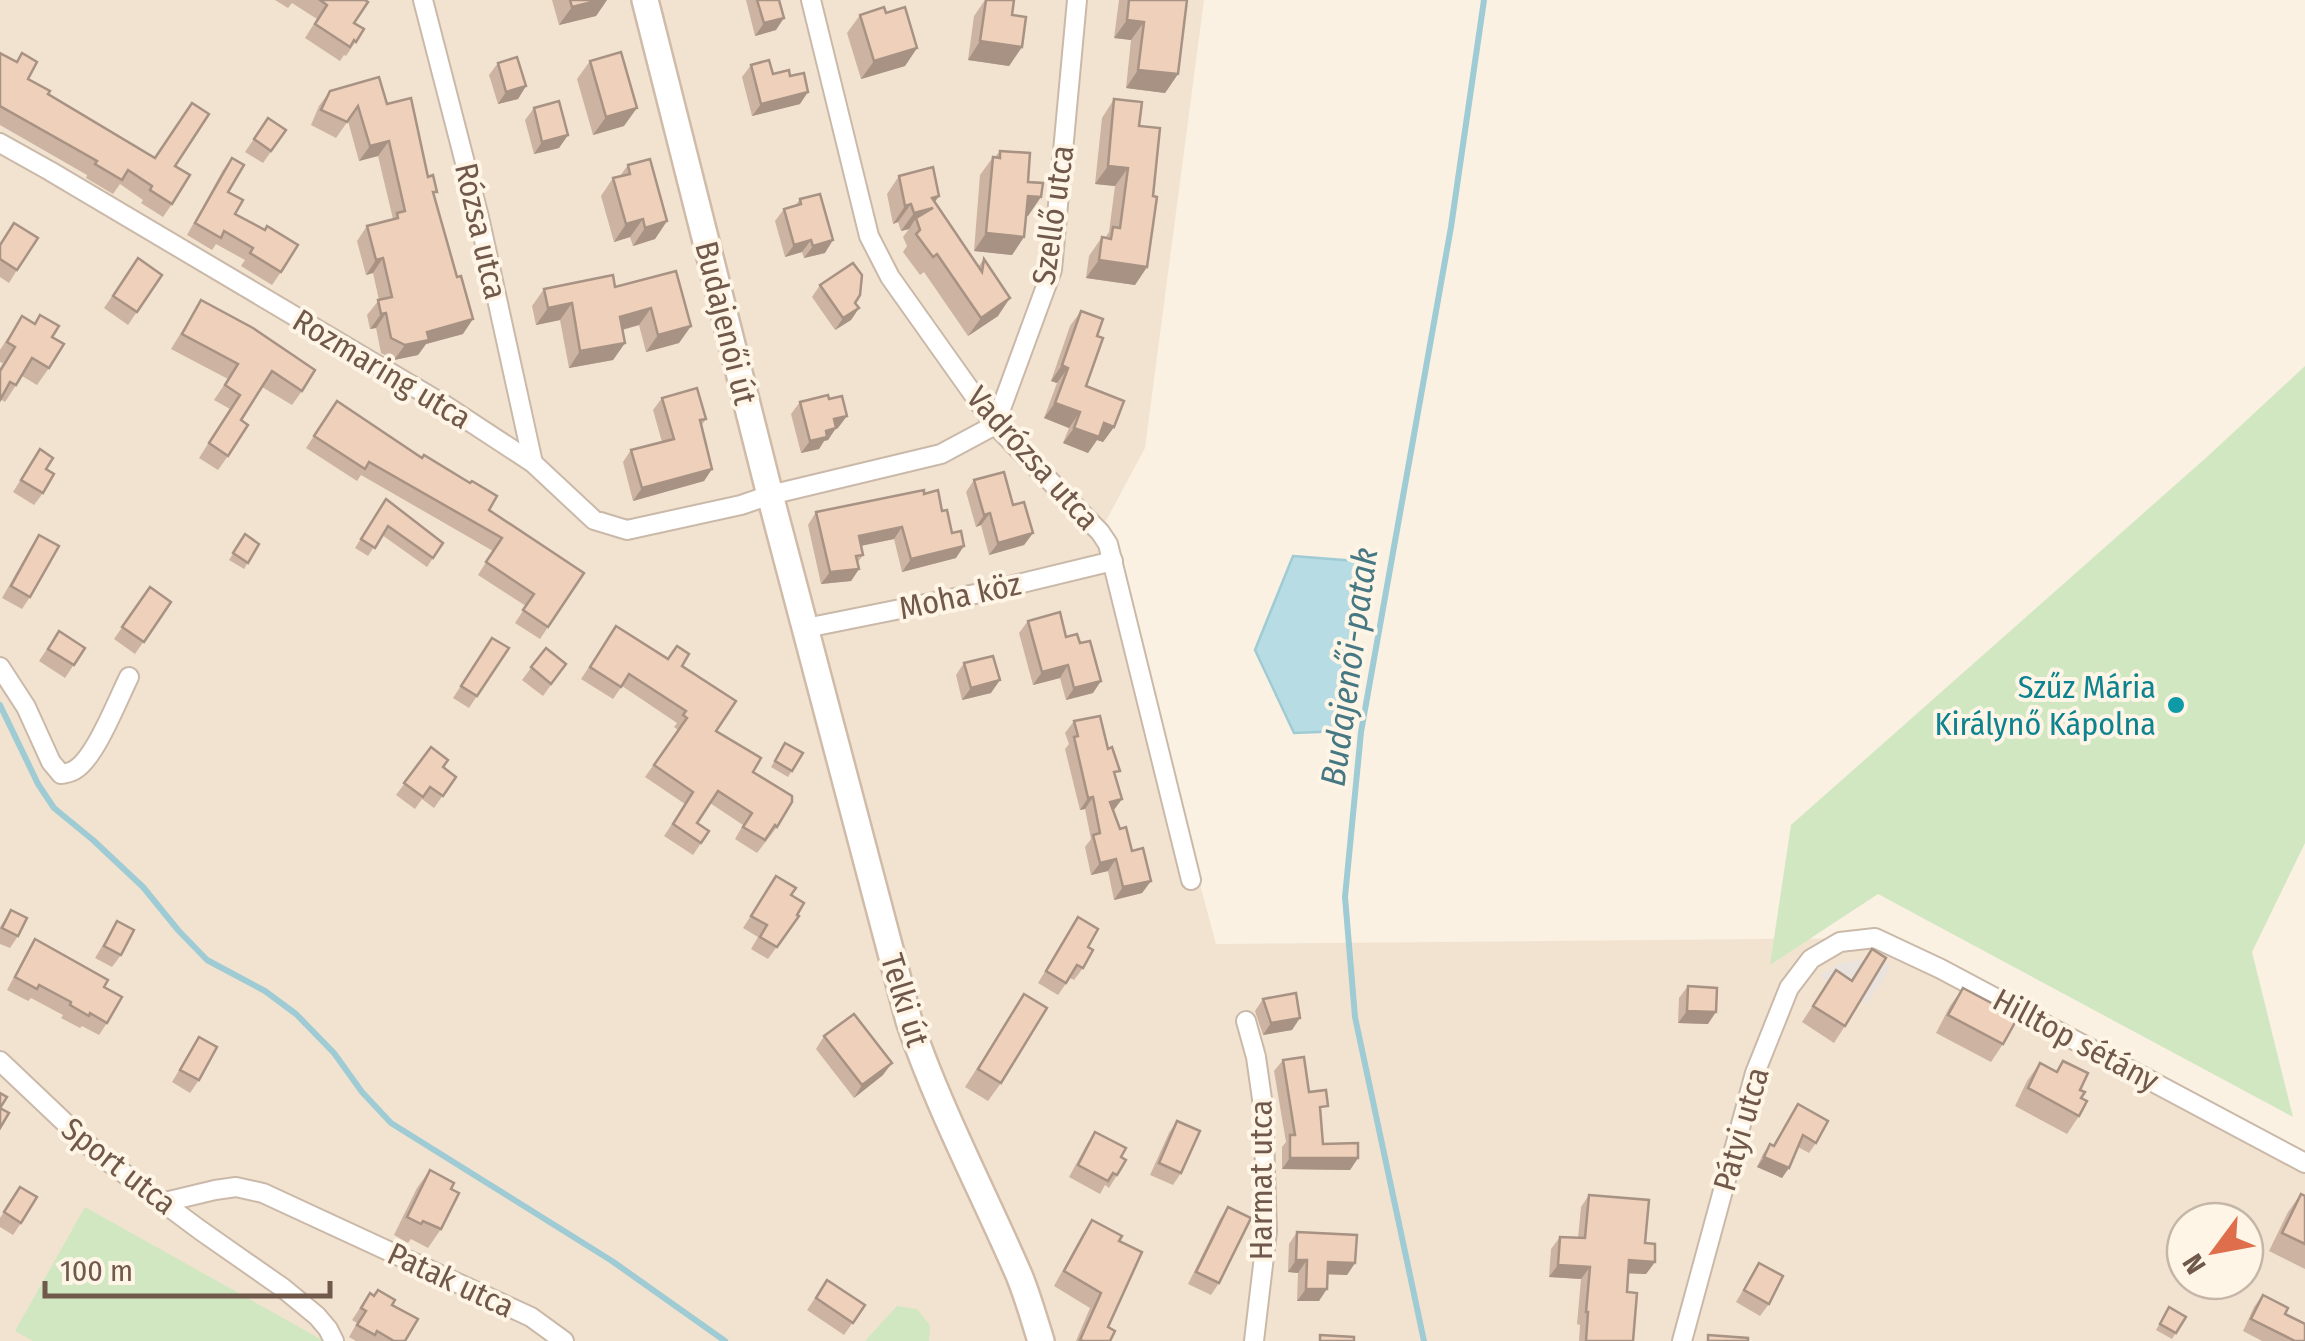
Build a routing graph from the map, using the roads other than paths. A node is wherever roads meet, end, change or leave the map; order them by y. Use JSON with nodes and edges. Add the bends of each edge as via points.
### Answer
{"nodes":[{"id":1,"x":644,"y":0,"type":"edge"},
{"id":2,"x":811,"y":0,"type":"edge"},
{"id":3,"x":1077,"y":0,"type":"edge"},
{"id":4,"x":420,"y":2,"type":"edge"},
{"id":5,"x":0,"y":143,"type":"edge"},
{"id":6,"x":996,"y":424,"type":"junction"},
{"id":7,"x":533,"y":463,"type":"junction"},
{"id":8,"x":770,"y":495,"type":"junction"},
{"id":9,"x":1113,"y":561,"type":"junction"},
{"id":10,"x":808,"y":636,"type":"junction"},
{"id":11,"x":0,"y":667,"type":"edge"},
{"id":12,"x":129,"y":677,"type":"dead end"},
{"id":13,"x":1190,"y":880,"type":"dead end"},
{"id":14,"x":1840,"y":942,"type":"joint"},
{"id":15,"x":1246,"y":1021,"type":"dead end"},
{"id":16,"x":0,"y":1061,"type":"edge"},
{"id":17,"x":2305,"y":1164,"type":"edge"},
{"id":18,"x":164,"y":1202,"type":"junction"},
{"id":19,"x":334,"y":1341,"type":"edge"},
{"id":20,"x":564,"y":1341,"type":"edge"},
{"id":21,"x":1041,"y":1341,"type":"edge"},
{"id":22,"x":1254,"y":1341,"type":"edge"},
{"id":23,"x":1682,"y":1341,"type":"edge"}],
"edges":[{"from":1,"to":8,"type":"main road","name":"Budajenői út"},
{"from":2,"to":6,"type":"street","name":"Vadrózsa utca","via":[[869,236],[890,277]]},
{"from":3,"to":6,"type":"street","name":"Szellő utca","via":[[1052,270]]},
{"from":4,"to":7,"type":"street","name":"Rózsa utca","via":[[479,218]]},
{"from":5,"to":7,"type":"street","name":"Rozmaring utca"},
{"from":6,"to":8,"type":"street","via":[[940,454]]},
{"from":6,"to":9,"type":"street","name":"Vadrózsa utca","via":[[1100,532]]},
{"from":7,"to":8,"type":"street","name":"Rozmaring utca","via":[[594,520],[627,530]]},
{"from":8,"to":10,"type":"main road","name":"Budajenői út"},
{"from":9,"to":10,"type":"street","name":"Moha köz"},
{"from":9,"to":13,"type":"street","name":"Vadrózsa utca"},
{"from":10,"to":21,"type":"main road","name":"Telki út","via":[[909,1021]]},
{"from":11,"to":12,"type":"street","via":[[61,774],[84,762]]},
{"from":14,"to":17,"type":"street","name":"Hilltop sétány","via":[[1875,938],[1940,968]]},
{"from":14,"to":23,"type":"street","name":"Pátyi utca","via":[[1810,959],[1789,988],[1755,1072]]},
{"from":15,"to":22,"type":"street","name":"Harmat utca","via":[[1263,1106],[1266,1230]]},
{"from":16,"to":18,"type":"street","name":"Sport utca","via":[[98,1154]]},
{"from":18,"to":19,"type":"street","name":"Sport utca","via":[[318,1316]]},
{"from":18,"to":20,"type":"street","name":"Patak utca","via":[[236,1187],[263,1193],[531,1318]]}]}
